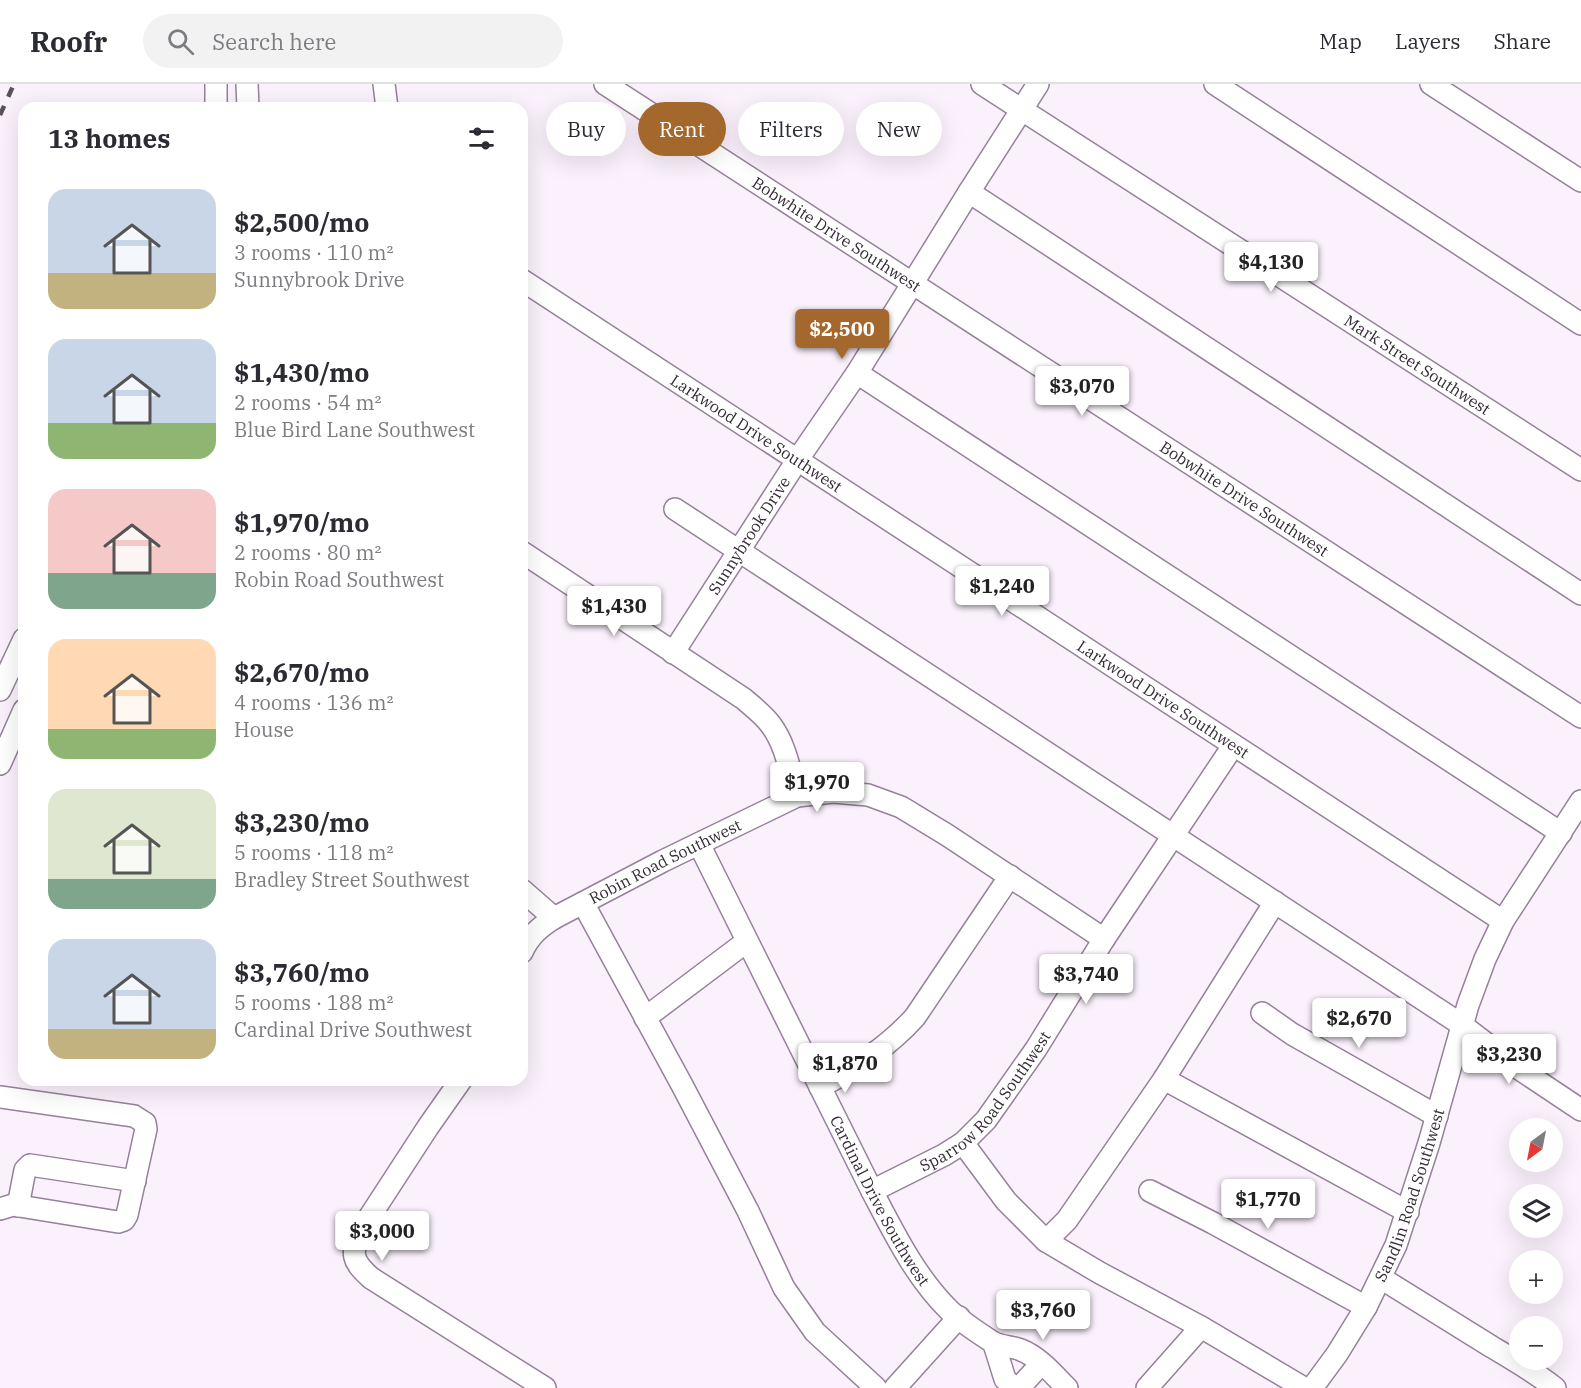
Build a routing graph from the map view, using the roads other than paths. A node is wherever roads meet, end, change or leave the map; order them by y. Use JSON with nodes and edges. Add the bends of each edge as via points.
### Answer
{"nodes":[{"id":1,"x":216,"y":84,"type":"edge"},
{"id":2,"x":247,"y":84,"type":"edge"},
{"id":3,"x":384,"y":84,"type":"edge"},
{"id":4,"x":604,"y":84,"type":"edge"},
{"id":5,"x":982,"y":84,"type":"edge"},
{"id":6,"x":1038,"y":84,"type":"edge"},
{"id":7,"x":1215,"y":84,"type":"edge"},
{"id":8,"x":1431,"y":84,"type":"edge"},
{"id":9,"x":216,"y":102,"type":"edge"},
{"id":10,"x":248,"y":102,"type":"edge"},
{"id":11,"x":386,"y":102,"type":"edge"},
{"id":12,"x":1021,"y":110,"type":"junction"},
{"id":13,"x":1581,"y":181,"type":"edge"},
{"id":14,"x":969,"y":192,"type":"junction"},
{"id":15,"x":528,"y":284,"type":"edge"},
{"id":16,"x":912,"y":284,"type":"junction"},
{"id":17,"x":1581,"y":324,"type":"edge"},
{"id":18,"x":857,"y":373,"type":"junction"},
{"id":19,"x":798,"y":459,"type":"junction"},
{"id":20,"x":1581,"y":470,"type":"edge"},
{"id":21,"x":675,"y":509,"type":"dead end"},
{"id":22,"x":739,"y":551,"type":"junction"},
{"id":23,"x":528,"y":556,"type":"edge"},
{"id":24,"x":1581,"y":594,"type":"edge"},
{"id":25,"x":18,"y":652,"type":"edge"},
{"id":26,"x":673,"y":653,"type":"junction"},
{"id":27,"x":0,"y":690,"type":"edge"},
{"id":28,"x":1581,"y":717,"type":"edge"},
{"id":29,"x":18,"y":724,"type":"edge"},
{"id":30,"x":1233,"y":746,"type":"junction"},
{"id":31,"x":0,"y":764,"type":"edge"},
{"id":32,"x":797,"y":796,"type":"junction"},
{"id":33,"x":1581,"y":801,"type":"edge"},
{"id":34,"x":1561,"y":833,"type":"junction"},
{"id":35,"x":1173,"y":834,"type":"junction"},
{"id":36,"x":699,"y":844,"type":"junction"},
{"id":37,"x":1010,"y":876,"type":"junction"},
{"id":38,"x":528,"y":895,"type":"edge"},
{"id":39,"x":1275,"y":902,"type":"junction"},
{"id":40,"x":583,"y":903,"type":"junction"},
{"id":41,"x":554,"y":918,"type":"junction"},
{"id":42,"x":1503,"y":921,"type":"junction"},
{"id":43,"x":1104,"y":939,"type":"junction"},
{"id":44,"x":528,"y":940,"type":"edge"},
{"id":45,"x":746,"y":942,"type":"junction"},
{"id":46,"x":1262,"y":1013,"type":"dead end"},
{"id":47,"x":645,"y":1018,"type":"junction"},
{"id":48,"x":1462,"y":1025,"type":"junction"},
{"id":49,"x":1164,"y":1078,"type":"junction"},
{"id":50,"x":457,"y":1086,"type":"edge"},
{"id":51,"x":820,"y":1088,"type":"junction"},
{"id":52,"x":0,"y":1097,"type":"edge"},
{"id":53,"x":1581,"y":1110,"type":"edge"},
{"id":54,"x":1437,"y":1116,"type":"junction"},
{"id":55,"x":963,"y":1143,"type":"junction"},
{"id":56,"x":135,"y":1181,"type":"junction"},
{"id":57,"x":872,"y":1191,"type":"junction"},
{"id":58,"x":1150,"y":1191,"type":"dead end"},
{"id":59,"x":9,"y":1208,"type":"edge"},
{"id":60,"x":1408,"y":1212,"type":"junction"},
{"id":61,"x":1046,"y":1241,"type":"junction"},
{"id":62,"x":1381,"y":1278,"type":"junction"},
{"id":63,"x":1366,"y":1307,"type":"junction"},
{"id":64,"x":959,"y":1317,"type":"junction"},
{"id":65,"x":1201,"y":1327,"type":"junction"},
{"id":66,"x":994,"y":1344,"type":"junction"},
{"id":67,"x":1041,"y":1364,"type":"junction"},
{"id":68,"x":1008,"y":1386,"type":"edge"},
{"id":69,"x":1317,"y":1386,"type":"edge"},
{"id":70,"x":545,"y":1388,"type":"edge"},
{"id":71,"x":876,"y":1388,"type":"edge"},
{"id":72,"x":894,"y":1388,"type":"edge"},
{"id":73,"x":1067,"y":1388,"type":"edge"},
{"id":74,"x":1148,"y":1388,"type":"edge"},
{"id":75,"x":1555,"y":1388,"type":"edge"}],
"edges":[{"from":1,"to":9,"type":"street"},
{"from":2,"to":10,"type":"street"},
{"from":3,"to":11,"type":"street"},
{"from":4,"to":16,"type":"street","name":"Bobwhite Drive Southwest"},
{"from":5,"to":12,"type":"street","name":"Mark Street Southwest"},
{"from":6,"to":12,"type":"street","name":"Sunnybrook Drive"},
{"from":7,"to":17,"type":"street"},
{"from":8,"to":13,"type":"street"},
{"from":12,"to":14,"type":"street","name":"Sunnybrook Drive"},
{"from":12,"to":20,"type":"street","name":"Mark Street Southwest"},
{"from":14,"to":16,"type":"street","name":"Sunnybrook Drive"},
{"from":14,"to":24,"type":"street"},
{"from":15,"to":19,"type":"street","name":"Larkwood Drive Southwest"},
{"from":16,"to":18,"type":"street","name":"Sunnybrook Drive"},
{"from":16,"to":28,"type":"street","name":"Bobwhite Drive Southwest"},
{"from":18,"to":19,"type":"street","name":"Sunnybrook Drive"},
{"from":18,"to":34,"type":"street"},
{"from":19,"to":22,"type":"street","name":"Sunnybrook Drive"},
{"from":19,"to":30,"type":"street","name":"Larkwood Drive Southwest"},
{"from":21,"to":22,"type":"street"},
{"from":22,"to":26,"type":"street","name":"Sunnybrook Drive"},
{"from":22,"to":35,"type":"street"},
{"from":23,"to":26,"type":"street"},
{"from":25,"to":27,"type":"street"},
{"from":26,"to":32,"type":"street","via":[[744,699],[771,724],[781,742]]},
{"from":29,"to":31,"type":"street"},
{"from":30,"to":35,"type":"street","name":"Sparrow Road Southwest"},
{"from":30,"to":42,"type":"street","name":"Larkwood Drive Southwest"},
{"from":32,"to":36,"type":"street","name":"Robin Road Southwest"},
{"from":32,"to":37,"type":"street","name":"Robin Road Southwest","via":[[833,792],[868,795],[902,807]]},
{"from":33,"to":34,"type":"street","name":"Sandlin Road Southwest"},
{"from":34,"to":42,"type":"street","name":"Sandlin Road Southwest"},
{"from":35,"to":39,"type":"street"},
{"from":35,"to":43,"type":"street","name":"Sparrow Road Southwest"},
{"from":36,"to":40,"type":"street","name":"Robin Road Southwest"},
{"from":36,"to":45,"type":"street","name":"Cardinal Drive Southwest"},
{"from":37,"to":43,"type":"street","name":"Robin Road Southwest"},
{"from":37,"to":51,"type":"street","via":[[901,1033],[866,1061]]},
{"from":38,"to":41,"type":"street"},
{"from":39,"to":48,"type":"street"},
{"from":39,"to":49,"type":"street"},
{"from":40,"to":41,"type":"street","name":"Robin Road Southwest"},
{"from":40,"to":47,"type":"street"},
{"from":41,"to":44,"type":"street","name":"Robin Road Southwest"},
{"from":42,"to":48,"type":"street","name":"Sandlin Road Southwest"},
{"from":43,"to":55,"type":"street","name":"Sparrow Road Southwest","via":[[1030,1058],[986,1120]]},
{"from":45,"to":47,"type":"street"},
{"from":45,"to":51,"type":"street","name":"Cardinal Drive Southwest"},
{"from":46,"to":54,"type":"street"},
{"from":47,"to":71,"type":"street","via":[[748,1211],[784,1288],[815,1332]]},
{"from":48,"to":53,"type":"street"},
{"from":48,"to":54,"type":"street","name":"Sandlin Road Southwest"},
{"from":49,"to":60,"type":"street"},
{"from":49,"to":61,"type":"street","via":[[1066,1220]]},
{"from":50,"to":70,"type":"street","via":[[361,1230],[353,1246],[357,1265],[371,1278]]},
{"from":51,"to":57,"type":"street","name":"Cardinal Drive Southwest"},
{"from":52,"to":56,"type":"street","via":[[141,1119],[146,1129]]},
{"from":54,"to":60,"type":"street","name":"Sandlin Road Southwest"},
{"from":55,"to":57,"type":"street","name":"Sparrow Road Southwest"},
{"from":55,"to":61,"type":"street","via":[[1006,1201]]},
{"from":56,"to":59,"type":"street","via":[[30,1165]]},
{"from":56,"to":59,"type":"street","via":[[127,1215],[118,1222]]},
{"from":57,"to":64,"type":"street","name":"Cardinal Drive Southwest","via":[[926,1284]]},
{"from":58,"to":63,"type":"street"},
{"from":60,"to":62,"type":"street","name":"Sandlin Road Southwest"},
{"from":61,"to":65,"type":"street"},
{"from":62,"to":63,"type":"street","name":"Sandlin Road Southwest"},
{"from":62,"to":75,"type":"street","via":[[1510,1356]]},
{"from":63,"to":69,"type":"street","name":"Sandlin Road Southwest"},
{"from":64,"to":66,"type":"street","name":"Cardinal Drive Southwest"},
{"from":64,"to":72,"type":"street"},
{"from":65,"to":69,"type":"street"},
{"from":65,"to":74,"type":"street"},
{"from":66,"to":67,"type":"street","name":"Cardinal Drive Southwest","via":[[1024,1351]]},
{"from":66,"to":68,"type":"street"},
{"from":67,"to":68,"type":"street"},
{"from":67,"to":73,"type":"street","name":"Cardinal Drive Southwest"}]}
